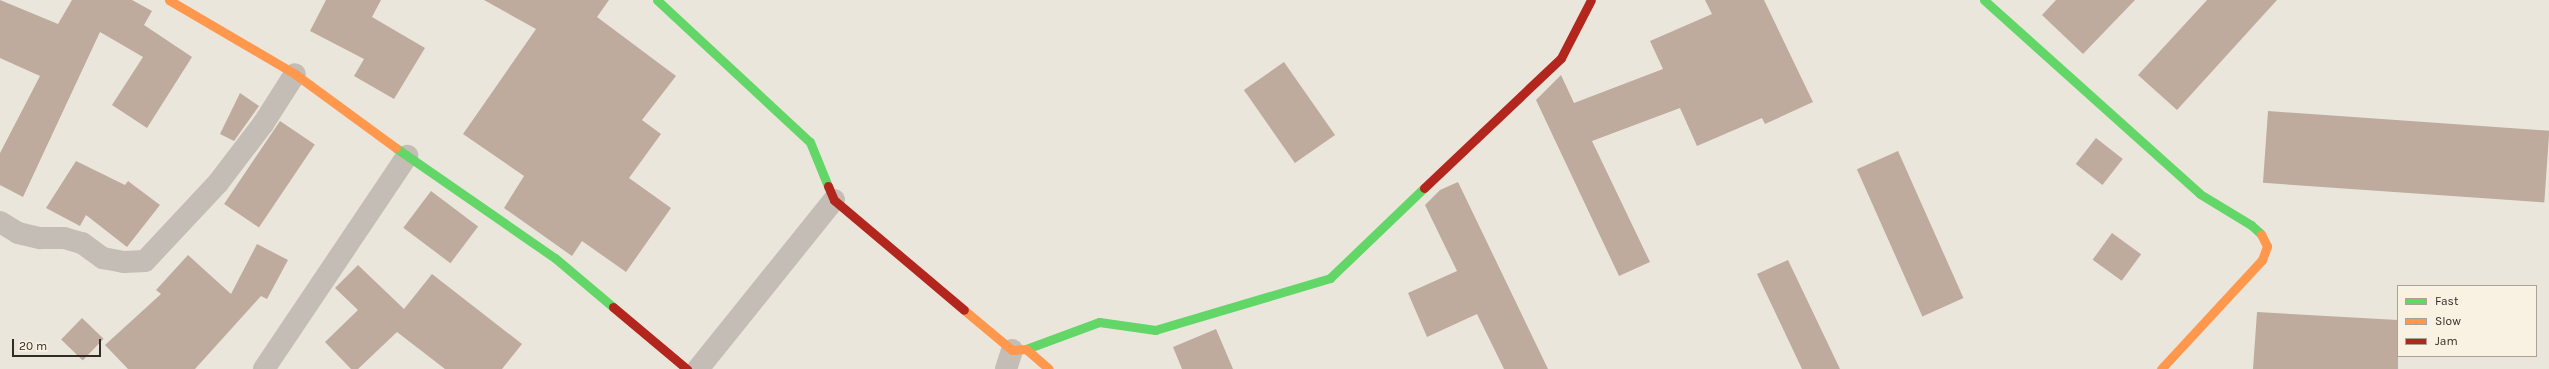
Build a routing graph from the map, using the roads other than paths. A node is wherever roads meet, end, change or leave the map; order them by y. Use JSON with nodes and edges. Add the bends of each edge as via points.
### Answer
{"nodes":[{"id":1,"x":169,"y":0,"type":"edge"},
{"id":2,"x":657,"y":0,"type":"edge"},
{"id":3,"x":1591,"y":0,"type":"edge"},
{"id":4,"x":1984,"y":0,"type":"edge"},
{"id":5,"x":295,"y":74,"type":"junction"},
{"id":6,"x":407,"y":156,"type":"junction"},
{"id":7,"x":834,"y":200,"type":"junction"},
{"id":8,"x":0,"y":222,"type":"edge"},
{"id":9,"x":1015,"y":356,"type":"edge"},
{"id":10,"x":264,"y":369,"type":"edge"},
{"id":11,"x":687,"y":369,"type":"edge"},
{"id":12,"x":698,"y":369,"type":"edge"},
{"id":13,"x":1048,"y":369,"type":"edge"},
{"id":14,"x":2161,"y":369,"type":"edge"}],
"edges":[{"from":1,"to":5,"type":"street"},
{"from":2,"to":7,"type":"street","via":[[810,142]]},
{"from":3,"to":9,"type":"street","via":[[1561,58],[1330,278],[1156,330],[1099,322]]},
{"from":4,"to":14,"type":"street","via":[[2200,194],[2251,225],[2267,246],[2262,260]]},
{"from":5,"to":6,"type":"street"},
{"from":5,"to":8,"type":"street","via":[[263,124],[218,183],[145,261],[124,262],[103,258],[82,243],[64,238],[40,238],[18,233]]},
{"from":6,"to":10,"type":"street"},
{"from":6,"to":11,"type":"street","via":[[555,258]]},
{"from":7,"to":9,"type":"street"},
{"from":7,"to":12,"type":"street"},
{"from":9,"to":13,"type":"street"}]}
